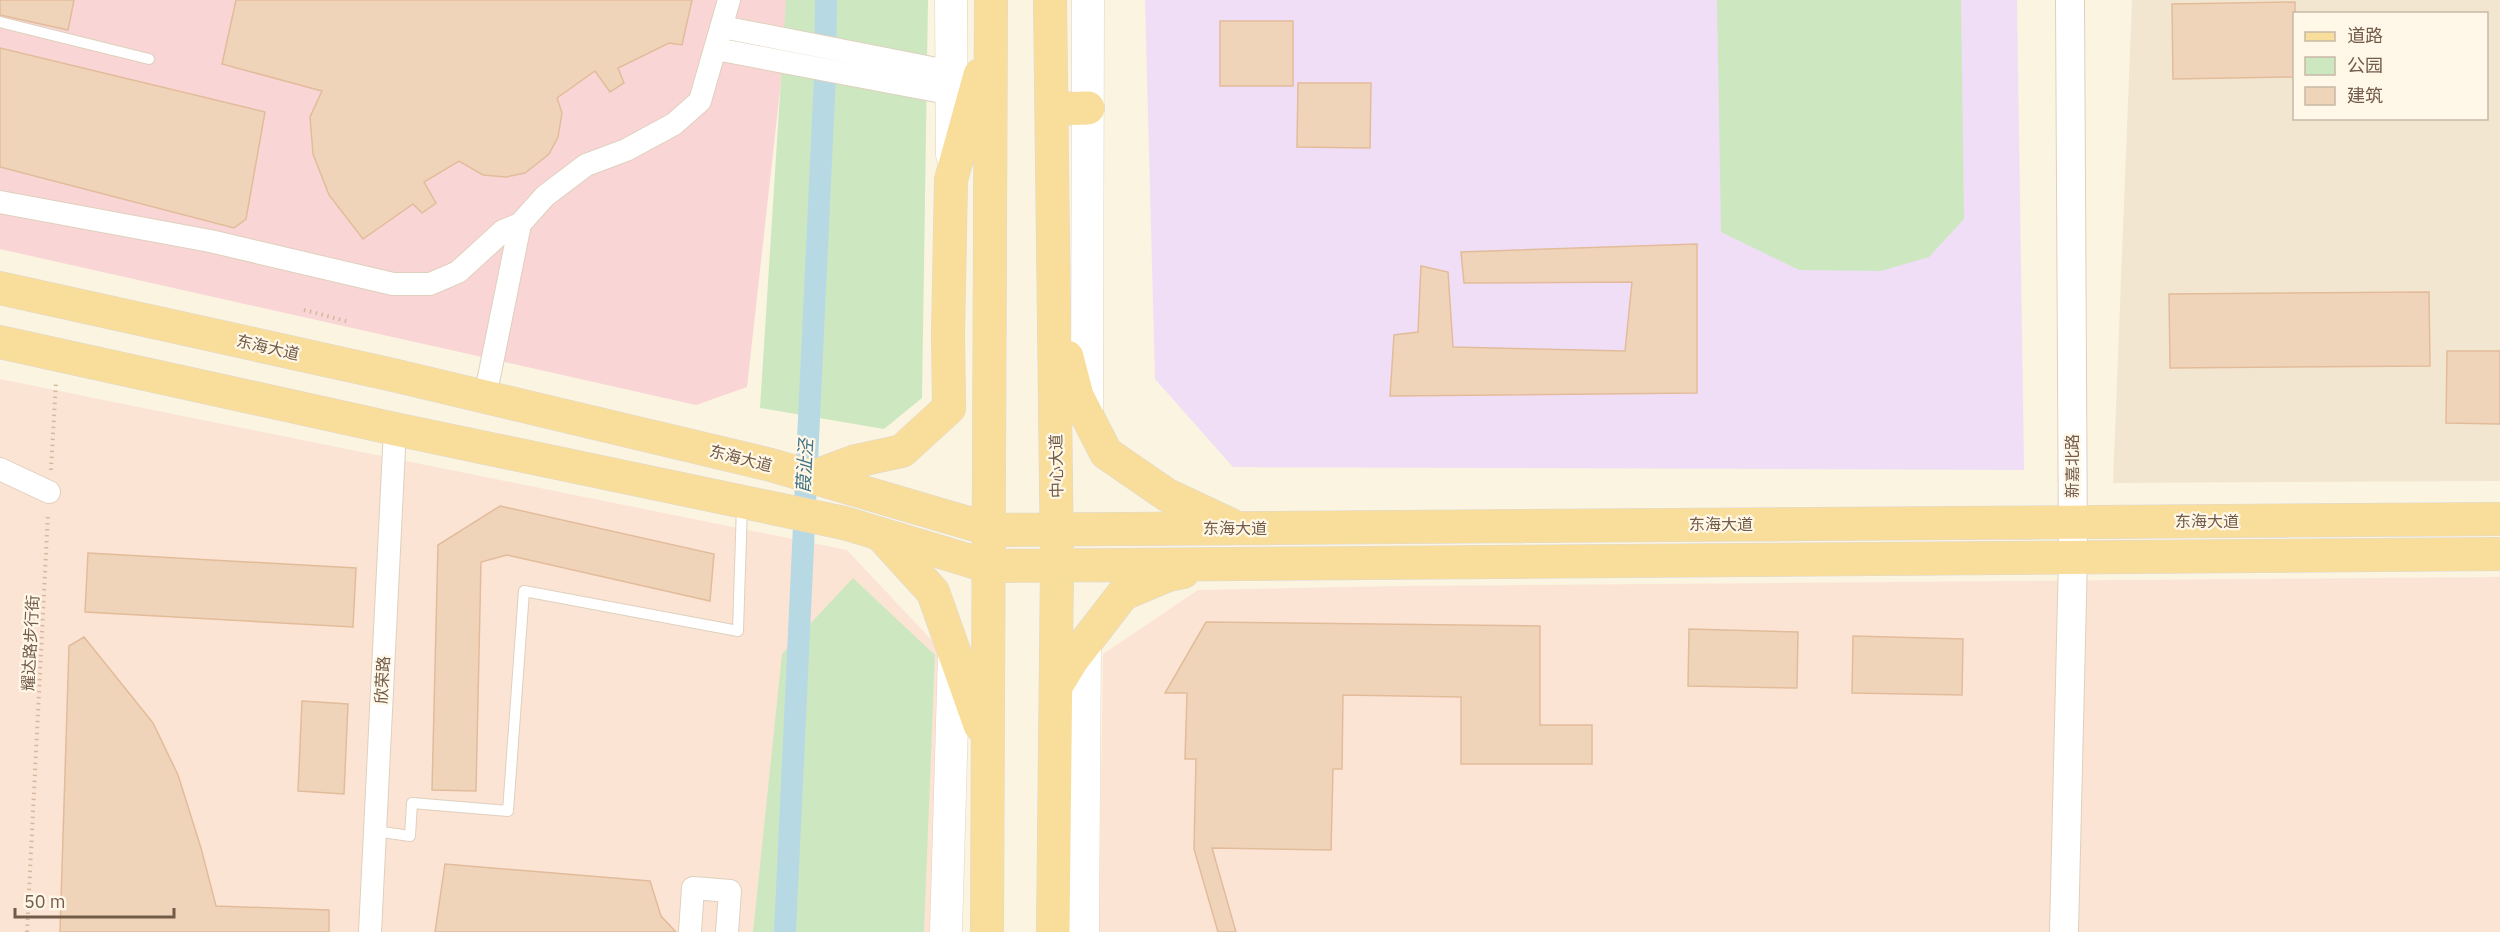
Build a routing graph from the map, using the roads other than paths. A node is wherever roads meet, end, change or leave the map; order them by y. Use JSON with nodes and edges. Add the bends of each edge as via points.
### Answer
{"nodes":[{"id":1,"x":729,"y":0,"type":"edge"},
{"id":2,"x":951,"y":0,"type":"edge"},
{"id":3,"x":990,"y":0,"type":"edge"},
{"id":4,"x":1050,"y":0,"type":"edge"},
{"id":5,"x":1088,"y":0,"type":"edge"},
{"id":6,"x":2070,"y":0,"type":"edge"},
{"id":7,"x":0,"y":22,"type":"edge"},
{"id":8,"x":722,"y":27,"type":"junction"},
{"id":9,"x":990,"y":45,"type":"junction"},
{"id":10,"x":716,"y":49,"type":"junction"},
{"id":11,"x":149,"y":59,"type":"dead end"},
{"id":12,"x":872,"y":67,"type":"junction"},
{"id":13,"x":952,"y":83,"type":"junction"},
{"id":14,"x":1088,"y":108,"type":"junction"},
{"id":15,"x":1052,"y":110,"type":"junction"},
{"id":16,"x":951,"y":180,"type":"junction"},
{"id":17,"x":1,"y":205,"type":"edge"},
{"id":18,"x":520,"y":224,"type":"junction"},
{"id":19,"x":0,"y":288,"type":"edge"},
{"id":20,"x":1054,"y":304,"type":"junction"},
{"id":21,"x":0,"y":342,"type":"edge"},
{"id":22,"x":485,"y":397,"type":"junction"},
{"id":23,"x":1087,"y":415,"type":"junction"},
{"id":24,"x":395,"y":429,"type":"junction"},
{"id":25,"x":0,"y":469,"type":"edge"},
{"id":26,"x":812,"y":477,"type":"junction"},
{"id":27,"x":49,"y":492,"type":"road end"},
{"id":28,"x":742,"y":502,"type":"junction"},
{"id":29,"x":2500,"y":519,"type":"edge"},
{"id":30,"x":2072,"y":522,"type":"junction"},
{"id":31,"x":1238,"y":528,"type":"junction"},
{"id":32,"x":989,"y":529,"type":"junction"},
{"id":33,"x":1057,"y":529,"type":"junction"},
{"id":34,"x":880,"y":534,"type":"junction"},
{"id":35,"x":2500,"y":554,"type":"edge"},
{"id":36,"x":2073,"y":557,"type":"junction"},
{"id":37,"x":1222,"y":563,"type":"junction"},
{"id":38,"x":1058,"y":565,"type":"junction"},
{"id":39,"x":987,"y":566,"type":"junction"},
{"id":40,"x":1085,"y":645,"type":"junction"},
{"id":41,"x":954,"y":654,"type":"junction"},
{"id":42,"x":1056,"y":686,"type":"junction"},
{"id":43,"x":987,"y":743,"type":"junction"},
{"id":44,"x":375,"y":831,"type":"junction"},
{"id":45,"x":370,"y":932,"type":"edge"},
{"id":46,"x":690,"y":932,"type":"edge"},
{"id":47,"x":727,"y":932,"type":"edge"},
{"id":48,"x":946,"y":932,"type":"edge"},
{"id":49,"x":987,"y":932,"type":"edge"},
{"id":50,"x":1053,"y":932,"type":"edge"},
{"id":51,"x":1083,"y":932,"type":"edge"},
{"id":52,"x":2064,"y":932,"type":"edge"}],
"edges":[{"from":1,"to":8,"type":"street"},
{"from":2,"to":13,"type":"main road"},
{"from":3,"to":9,"type":"main road"},
{"from":4,"to":15,"type":"main road","name":"中心大道"},
{"from":5,"to":14,"type":"main road"},
{"from":6,"to":30,"type":"street","name":"新嘉北路"},
{"from":7,"to":11,"type":"lane"},
{"from":8,"to":10,"type":"street"},
{"from":8,"to":12,"type":"street","via":[[780,39]]},
{"from":9,"to":16,"type":"main road"},
{"from":9,"to":32,"type":"main road"},
{"from":10,"to":12,"type":"street","via":[[780,61]]},
{"from":10,"to":18,"type":"street","via":[[700,101],[674,124],[626,150],[586,165],[545,196]]},
{"from":12,"to":13,"type":"street"},
{"from":13,"to":16,"type":"main road"},
{"from":14,"to":15,"type":"main road"},
{"from":14,"to":23,"type":"main road"},
{"from":15,"to":20,"type":"main road","name":"中心大道"},
{"from":16,"to":26,"type":"main road","via":[[949,408],[902,451],[856,461]]},
{"from":17,"to":18,"type":"street","via":[[210,241],[393,284],[430,284],[458,272],[503,231]]},
{"from":18,"to":22,"type":"street"},
{"from":19,"to":22,"type":"main road","name":"东海大道"},
{"from":20,"to":23,"type":"main road","via":[[1077,396]]},
{"from":20,"to":33,"type":"main road","name":"中心大道"},
{"from":21,"to":24,"type":"main road"},
{"from":22,"to":26,"type":"main road","name":"东海大道"},
{"from":23,"to":31,"type":"main road","via":[[1106,453],[1167,495]]},
{"from":24,"to":28,"type":"main road"},
{"from":24,"to":44,"type":"street","name":"欣荣路"},
{"from":25,"to":27,"type":"street"},
{"from":26,"to":32,"type":"main road","name":"东海大道"},
{"from":28,"to":34,"type":"main road"},
{"from":28,"to":44,"type":"lane","via":[[738,631],[524,591],[508,811],[412,803],[410,836]]},
{"from":29,"to":30,"type":"main road","name":"东海大道"},
{"from":30,"to":31,"type":"main road","name":"东海大道"},
{"from":30,"to":36,"type":"street","name":"新嘉北路"},
{"from":31,"to":33,"type":"main road","name":"东海大道"},
{"from":32,"to":33,"type":"main road","name":"东海大道"},
{"from":32,"to":39,"type":"main road"},
{"from":33,"to":38,"type":"main road","name":"中心大道"},
{"from":34,"to":39,"type":"main road"},
{"from":34,"to":41,"type":"main road","via":[[933,592]]},
{"from":35,"to":36,"type":"main road"},
{"from":36,"to":37,"type":"main road"},
{"from":36,"to":52,"type":"street","name":"新嘉北路"},
{"from":37,"to":38,"type":"main road"},
{"from":37,"to":40,"type":"main road","via":[[1168,575],[1123,594]]},
{"from":38,"to":39,"type":"main road"},
{"from":38,"to":42,"type":"main road","name":"中心大道"},
{"from":39,"to":43,"type":"main road"},
{"from":40,"to":42,"type":"main road"},
{"from":40,"to":51,"type":"main road"},
{"from":41,"to":43,"type":"main road"},
{"from":41,"to":48,"type":"main road"},
{"from":42,"to":50,"type":"main road","name":"中心大道"},
{"from":43,"to":49,"type":"main road"},
{"from":44,"to":45,"type":"street","name":"欣荣路"},
{"from":46,"to":47,"type":"street","via":[[693,888],[730,891]]}]}
